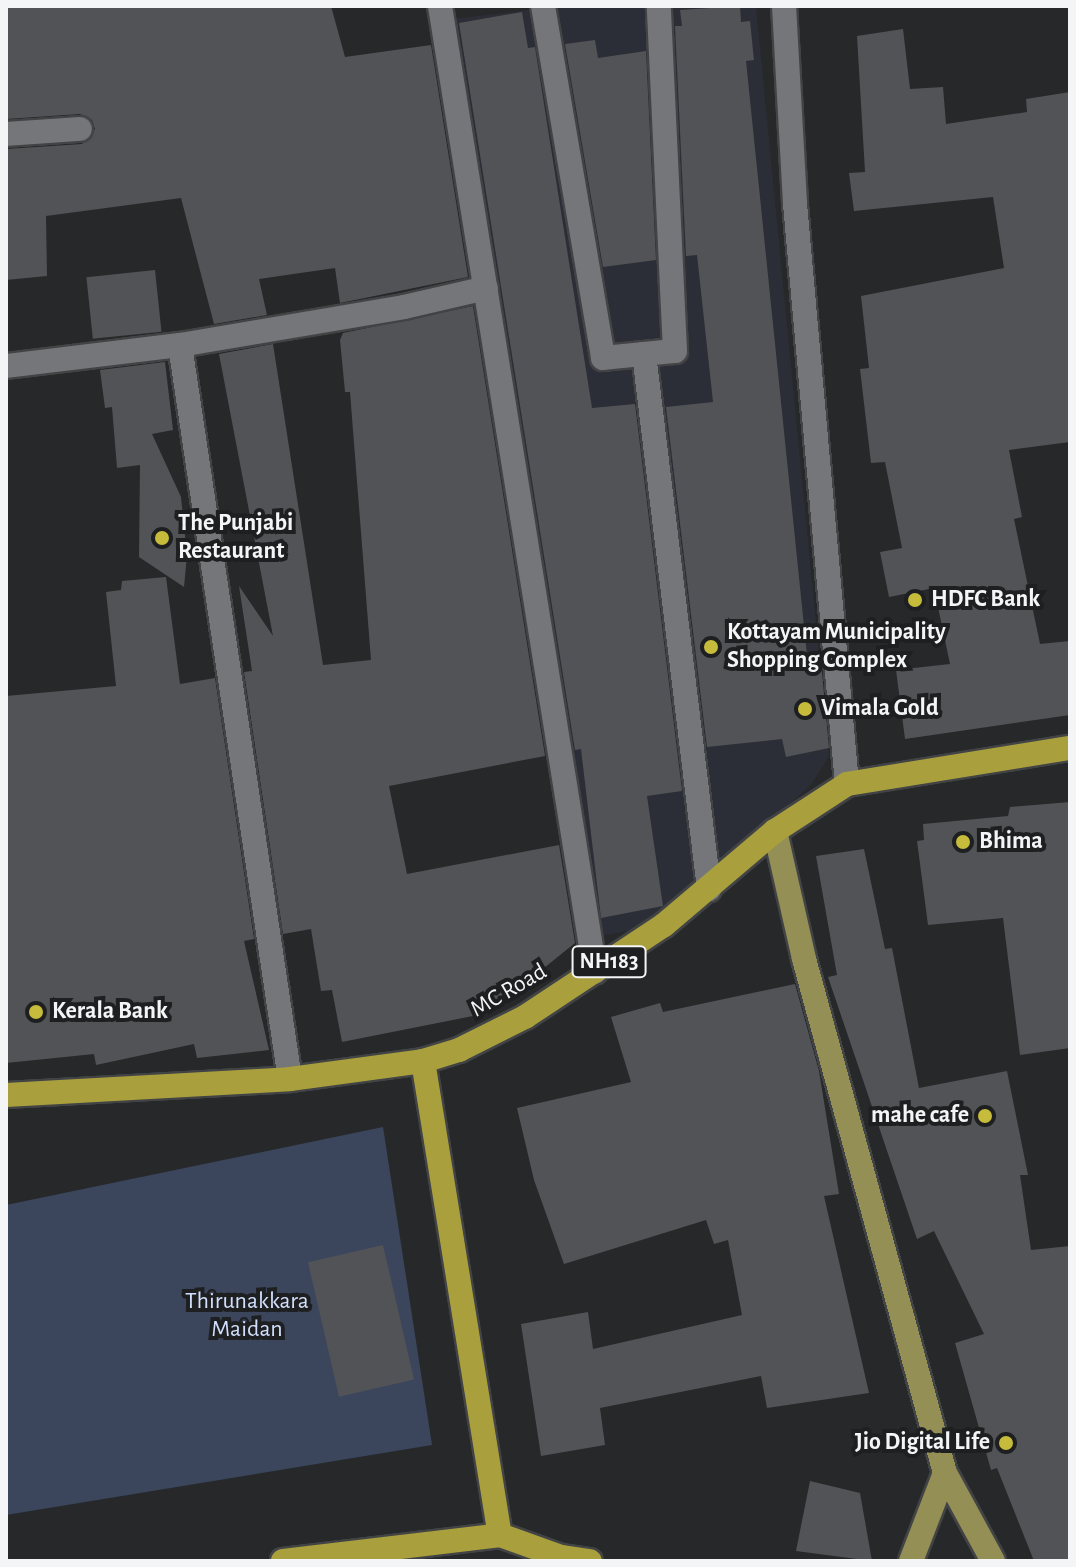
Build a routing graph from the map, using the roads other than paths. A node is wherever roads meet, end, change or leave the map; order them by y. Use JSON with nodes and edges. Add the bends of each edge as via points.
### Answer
{"nodes":[{"id":1,"x":440,"y":6,"type":"edge"},
{"id":2,"x":543,"y":6,"type":"edge"},
{"id":3,"x":659,"y":6,"type":"edge"},
{"id":4,"x":784,"y":6,"type":"edge"},
{"id":5,"x":80,"y":129,"type":"dead end"},
{"id":6,"x":6,"y":134,"type":"edge"},
{"id":7,"x":486,"y":288,"type":"junction"},
{"id":8,"x":180,"y":345,"type":"junction"},
{"id":9,"x":644,"y":354,"type":"junction"},
{"id":10,"x":6,"y":366,"type":"edge"},
{"id":11,"x":1070,"y":748,"type":"edge"},
{"id":12,"x":847,"y":784,"type":"junction"},
{"id":13,"x":775,"y":831,"type":"junction"},
{"id":14,"x":709,"y":889,"type":"junction"},
{"id":15,"x":595,"y":972,"type":"junction"},
{"id":16,"x":423,"y":1061,"type":"junction"},
{"id":17,"x":290,"y":1079,"type":"junction"},
{"id":18,"x":6,"y":1095,"type":"edge"},
{"id":19,"x":945,"y":1473,"type":"junction"},
{"id":20,"x":500,"y":1535,"type":"junction"},
{"id":21,"x":283,"y":1561,"type":"edge"},
{"id":22,"x":590,"y":1561,"type":"edge"},
{"id":23,"x":911,"y":1561,"type":"edge"},
{"id":24,"x":993,"y":1561,"type":"edge"}],
"edges":[{"from":1,"to":7,"type":"street"},
{"from":2,"to":9,"type":"street","via":[[603,358]]},
{"from":3,"to":9,"type":"street","via":[[675,351]]},
{"from":4,"to":12,"type":"street","via":[[795,204]]},
{"from":5,"to":6,"type":"street"},
{"from":7,"to":8,"type":"street"},
{"from":7,"to":15,"type":"street"},
{"from":8,"to":10,"type":"street"},
{"from":8,"to":17,"type":"street"},
{"from":9,"to":14,"type":"street"},
{"from":11,"to":12,"type":"highway","name":"MC Road","number":"NH183"},
{"from":12,"to":13,"type":"highway","name":"MC Road","number":"NH183"},
{"from":13,"to":14,"type":"highway","name":"MC Road","number":"NH183"},
{"from":13,"to":19,"type":"main road","via":[[804,959]]},
{"from":14,"to":15,"type":"highway","name":"MC Road","number":"NH183"},
{"from":15,"to":16,"type":"highway","name":"MC Road","number":"NH183","via":[[525,1017],[459,1050]]},
{"from":16,"to":17,"type":"highway","name":"MC Road","number":"NH183"},
{"from":16,"to":20,"type":"highway"},
{"from":17,"to":18,"type":"highway","name":"MC Road","number":"NH183"},
{"from":19,"to":23,"type":"main road"},
{"from":19,"to":24,"type":"main road"},
{"from":20,"to":21,"type":"highway"},
{"from":20,"to":22,"type":"highway","via":[[561,1557]]}]}
